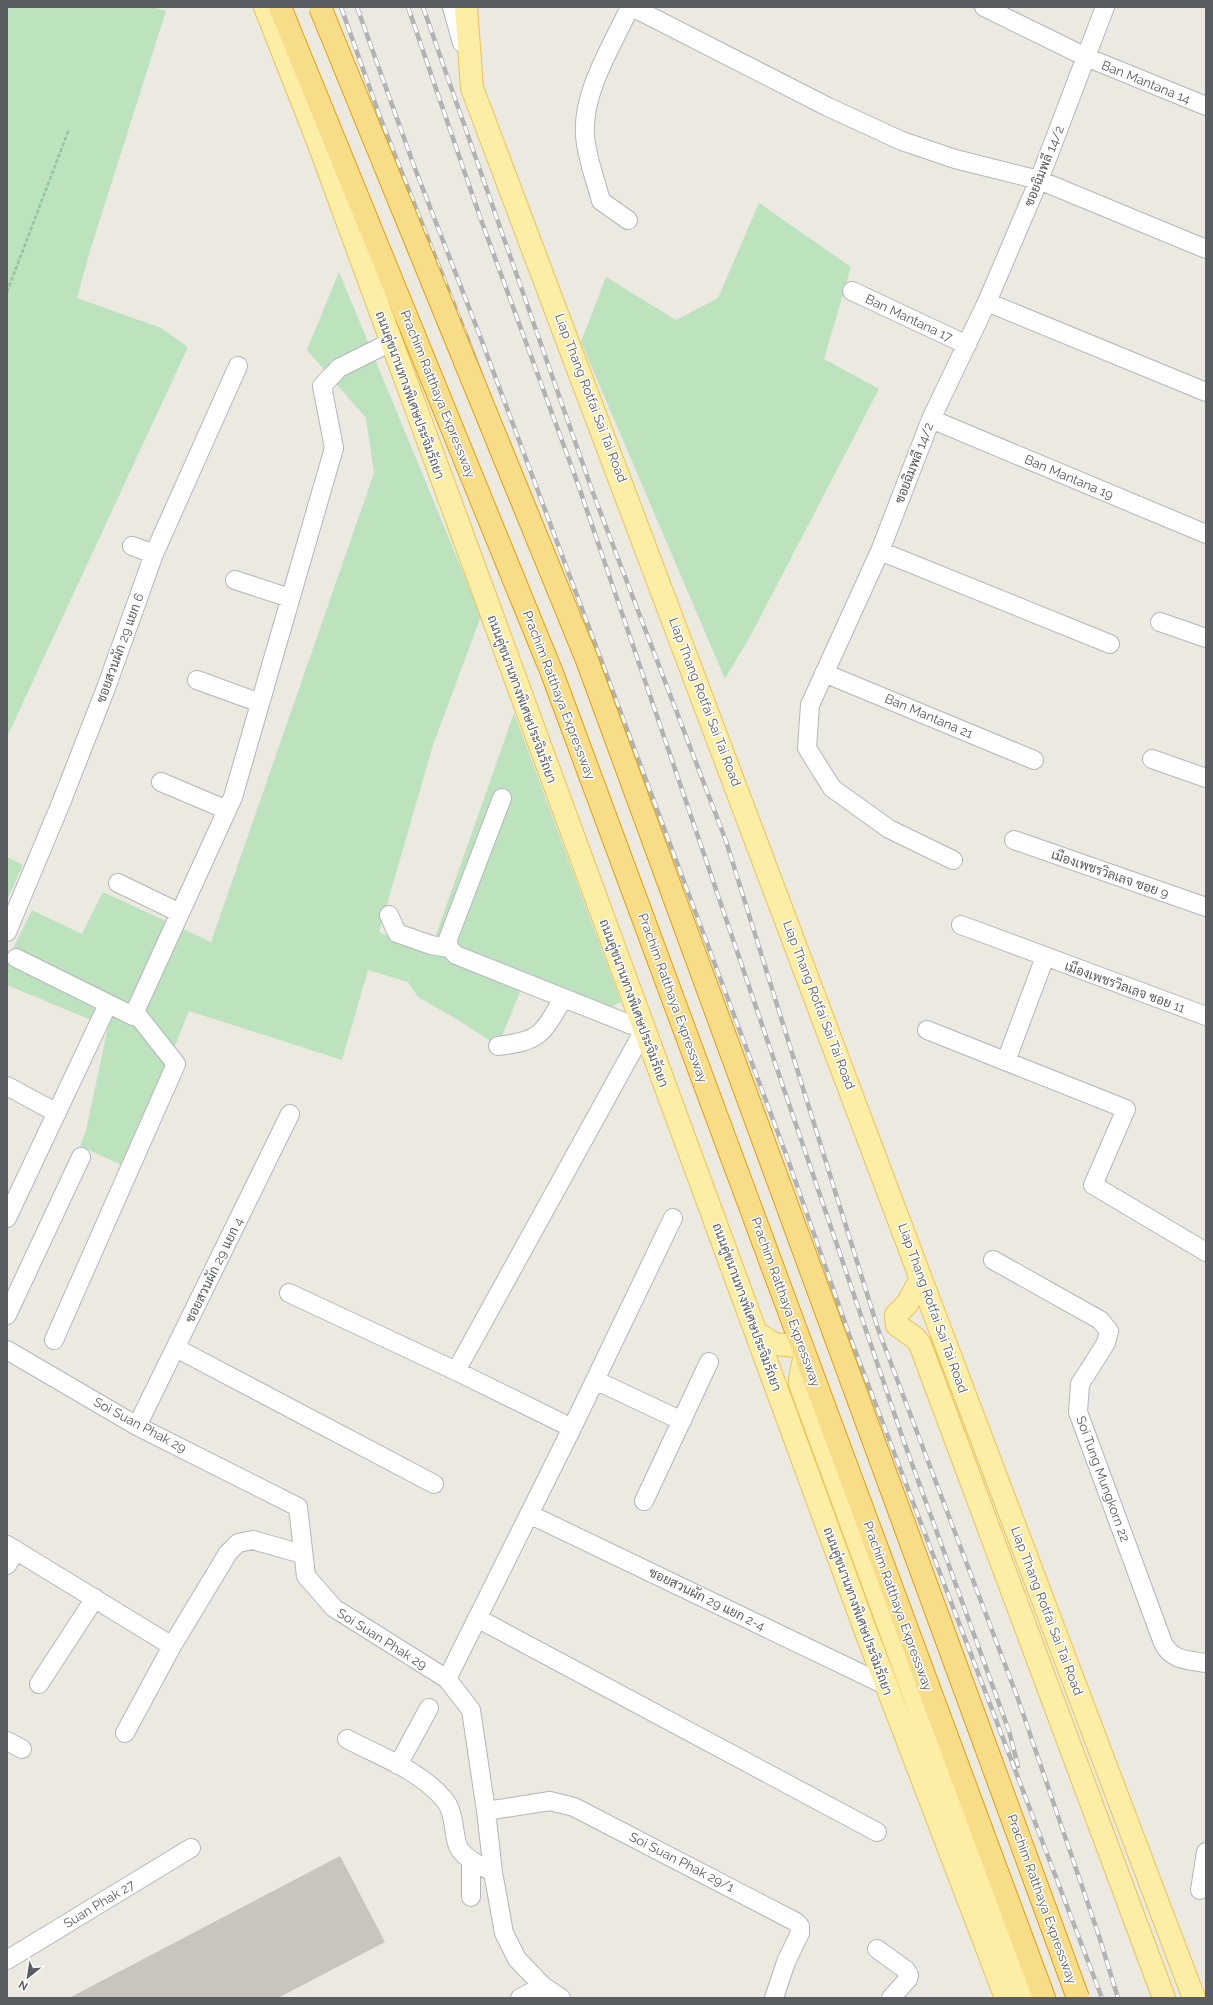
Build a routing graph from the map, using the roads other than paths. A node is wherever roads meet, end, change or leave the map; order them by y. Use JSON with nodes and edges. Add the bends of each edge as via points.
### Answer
{"nodes":[{"id":1,"x":265,"y":7,"type":"edge"},
{"id":2,"x":280,"y":7,"type":"edge"},
{"id":3,"x":320,"y":7,"type":"edge"},
{"id":4,"x":452,"y":7,"type":"edge"},
{"id":5,"x":466,"y":7,"type":"edge"},
{"id":6,"x":631,"y":7,"type":"edge"},
{"id":7,"x":984,"y":7,"type":"edge"},
{"id":8,"x":1105,"y":7,"type":"edge"},
{"id":9,"x":1086,"y":57,"type":"junction"},
{"id":10,"x":472,"y":88,"type":"junction"},
{"id":11,"x":1206,"y":106,"type":"edge"},
{"id":12,"x":1039,"y":180,"type":"junction"},
{"id":13,"x":628,"y":220,"type":"dead end"},
{"id":14,"x":1206,"y":249,"type":"edge"},
{"id":15,"x":852,"y":291,"type":"dead end"},
{"id":16,"x":987,"y":302,"type":"junction"},
{"id":17,"x":391,"y":342,"type":"junction"},
{"id":18,"x":967,"y":345,"type":"junction"},
{"id":19,"x":238,"y":366,"type":"dead end"},
{"id":20,"x":1206,"y":392,"type":"edge"},
{"id":21,"x":931,"y":419,"type":"junction"},
{"id":22,"x":1206,"y":534,"type":"edge"},
{"id":23,"x":132,"y":546,"type":"dead end"},
{"id":24,"x":880,"y":551,"type":"junction"},
{"id":25,"x":154,"y":554,"type":"junction"},
{"id":26,"x":235,"y":580,"type":"dead end"},
{"id":27,"x":290,"y":598,"type":"junction"},
{"id":28,"x":1160,"y":622,"type":"dead end"},
{"id":29,"x":1206,"y":638,"type":"edge"},
{"id":30,"x":1110,"y":644,"type":"dead end"},
{"id":31,"x":824,"y":672,"type":"junction"},
{"id":32,"x":197,"y":680,"type":"dead end"},
{"id":33,"x":260,"y":703,"type":"junction"},
{"id":34,"x":1152,"y":759,"type":"dead end"},
{"id":35,"x":1034,"y":760,"type":"dead end"},
{"id":36,"x":1206,"y":778,"type":"edge"},
{"id":37,"x":161,"y":782,"type":"dead end"},
{"id":38,"x":502,"y":798,"type":"dead end"},
{"id":39,"x":227,"y":810,"type":"junction"},
{"id":40,"x":1014,"y":840,"type":"dead end"},
{"id":41,"x":953,"y":860,"type":"dead end"},
{"id":42,"x":118,"y":883,"type":"dead end"},
{"id":43,"x":1206,"y":907,"type":"edge"},
{"id":44,"x":180,"y":913,"type":"junction"},
{"id":45,"x":389,"y":915,"type":"dead end"},
{"id":46,"x":961,"y":925,"type":"dead end"},
{"id":47,"x":7,"y":932,"type":"edge"},
{"id":48,"x":449,"y":948,"type":"junction"},
{"id":49,"x":1045,"y":957,"type":"junction"},
{"id":50,"x":16,"y":958,"type":"dead end"},
{"id":51,"x":563,"y":998,"type":"junction"},
{"id":52,"x":108,"y":1004,"type":"junction"},
{"id":53,"x":135,"y":1012,"type":"junction"},
{"id":54,"x":1206,"y":1016,"type":"edge"},
{"id":55,"x":644,"y":1030,"type":"junction"},
{"id":56,"x":927,"y":1030,"type":"dead end"},
{"id":57,"x":498,"y":1046,"type":"dead end"},
{"id":58,"x":1006,"y":1061,"type":"junction"},
{"id":59,"x":7,"y":1086,"type":"edge"},
{"id":60,"x":57,"y":1113,"type":"junction"},
{"id":61,"x":290,"y":1114,"type":"dead end"},
{"id":62,"x":81,"y":1157,"type":"dead end"},
{"id":63,"x":9,"y":1210,"type":"edge"},
{"id":64,"x":673,"y":1218,"type":"dead end"},
{"id":65,"x":1206,"y":1252,"type":"edge"},
{"id":66,"x":993,"y":1260,"type":"dead end"},
{"id":67,"x":921,"y":1280,"type":"junction"},
{"id":68,"x":289,"y":1293,"type":"dead end"},
{"id":69,"x":7,"y":1315,"type":"edge"},
{"id":70,"x":757,"y":1333,"type":"junction"},
{"id":71,"x":54,"y":1340,"type":"dead end"},
{"id":72,"x":176,"y":1348,"type":"junction"},
{"id":73,"x":7,"y":1350,"type":"edge"},
{"id":74,"x":709,"y":1362,"type":"dead end"},
{"id":75,"x":456,"y":1370,"type":"junction"},
{"id":76,"x":595,"y":1380,"type":"junction"},
{"id":77,"x":682,"y":1421,"type":"junction"},
{"id":78,"x":137,"y":1426,"type":"junction"},
{"id":79,"x":572,"y":1428,"type":"junction"},
{"id":80,"x":434,"y":1484,"type":"dead end"},
{"id":81,"x":644,"y":1501,"type":"dead end"},
{"id":82,"x":529,"y":1514,"type":"junction"},
{"id":83,"x":10,"y":1553,"type":"edge"},
{"id":84,"x":302,"y":1554,"type":"junction"},
{"id":85,"x":95,"y":1598,"type":"junction"},
{"id":86,"x":477,"y":1618,"type":"junction"},
{"id":87,"x":172,"y":1646,"type":"junction"},
{"id":88,"x":1206,"y":1663,"type":"edge"},
{"id":89,"x":447,"y":1679,"type":"junction"},
{"id":90,"x":39,"y":1684,"type":"dead end"},
{"id":91,"x":885,"y":1685,"type":"junction"},
{"id":92,"x":429,"y":1708,"type":"dead end"},
{"id":93,"x":125,"y":1733,"type":"dead end"},
{"id":94,"x":347,"y":1738,"type":"dead end"},
{"id":95,"x":398,"y":1766,"type":"junction"},
{"id":96,"x":486,"y":1811,"type":"junction"},
{"id":97,"x":877,"y":1832,"type":"dead end"},
{"id":98,"x":191,"y":1848,"type":"dead end"},
{"id":99,"x":1206,"y":1852,"type":"edge"},
{"id":100,"x":471,"y":1861,"type":"junction"},
{"id":101,"x":493,"y":1872,"type":"junction"},
{"id":102,"x":1200,"y":1890,"type":"dead end"},
{"id":103,"x":471,"y":1897,"type":"dead end"},
{"id":104,"x":878,"y":1949,"type":"dead end"},
{"id":105,"x":7,"y":1960,"type":"edge"},
{"id":106,"x":543,"y":1986,"type":"junction"},
{"id":107,"x":520,"y":1998,"type":"edge"},
{"id":108,"x":561,"y":1998,"type":"edge"},
{"id":109,"x":774,"y":1998,"type":"edge"},
{"id":110,"x":891,"y":1998,"type":"edge"},
{"id":111,"x":1006,"y":1998,"type":"edge"},
{"id":112,"x":1028,"y":1998,"type":"edge"},
{"id":113,"x":1044,"y":1998,"type":"edge"},
{"id":114,"x":1078,"y":1998,"type":"edge"},
{"id":115,"x":1164,"y":1998,"type":"edge"},
{"id":116,"x":1194,"y":1998,"type":"edge"}],
"edges":[{"from":1,"to":17,"type":"main road","name":"ถนนคู่ขนานทางพิเศษประจิมรัถยา"},
{"from":2,"to":113,"type":"highway","name":"Prachim Ratthaya Expressway","via":[[552,673]]},
{"from":3,"to":114,"type":"highway","name":"Prachim Ratthaya Expressway","bridge":true,"via":[[587,660]]},
{"from":4,"to":10,"type":"street"},
{"from":5,"to":10,"type":"main road","name":"Liap Thang Rotfai Sai Tai Road"},
{"from":6,"to":12,"type":"street","via":[[828,107],[902,141],[955,159]]},
{"from":6,"to":13,"type":"street","via":[[591,92],[585,118],[585,137],[601,201]]},
{"from":7,"to":9,"type":"street","name":"Ban Mantana 14"},
{"from":8,"to":9,"type":"street","name":"ซอยฉิมพลี 14/2"},
{"from":9,"to":11,"type":"street","name":"Ban Mantana 14"},
{"from":9,"to":12,"type":"street","name":"ซอยฉิมพลี 14/2"},
{"from":10,"to":67,"type":"main road","name":"Liap Thang Rotfai Sai Tai Road"},
{"from":12,"to":14,"type":"street"},
{"from":12,"to":16,"type":"street","name":"ซอยฉิมพลี 14/2"},
{"from":15,"to":18,"type":"street","name":"Ban Mantana 17"},
{"from":16,"to":18,"type":"street","name":"ซอยฉิมพลี 14/2"},
{"from":16,"to":20,"type":"street"},
{"from":17,"to":27,"type":"street","via":[[339,368],[322,386],[334,448]]},
{"from":17,"to":55,"type":"main road","name":"ถนนคู่ขนานทางพิเศษประจิมรัถยา"},
{"from":18,"to":21,"type":"street","name":"ซอยฉิมพลี 14/2"},
{"from":19,"to":25,"type":"street","name":"ซอยสวนผัก 29 แยก 6"},
{"from":21,"to":22,"type":"street","name":"Ban Mantana 19"},
{"from":21,"to":24,"type":"street","name":"ซอยฉิมพลี 14/2"},
{"from":23,"to":25,"type":"street"},
{"from":24,"to":30,"type":"street"},
{"from":24,"to":31,"type":"street","name":"ซอยฉิมพลี 14/2"},
{"from":25,"to":47,"type":"street","name":"ซอยสวนผัก 29 แยก 6","via":[[106,688]]},
{"from":26,"to":27,"type":"street"},
{"from":27,"to":33,"type":"street"},
{"from":28,"to":29,"type":"street"},
{"from":31,"to":35,"type":"street","name":"Ban Mantana 21"},
{"from":31,"to":41,"type":"street","name":"ซอยฉิมพลี 14/2","via":[[810,705],[807,748],[832,788],[890,829]]},
{"from":32,"to":33,"type":"street"},
{"from":33,"to":39,"type":"street"},
{"from":34,"to":36,"type":"street"},
{"from":37,"to":39,"type":"street"},
{"from":38,"to":48,"type":"street","via":[[448,939]]},
{"from":39,"to":44,"type":"street"},
{"from":40,"to":43,"type":"street","name":"เมืองเพชรวิลเลจ ซอย 9"},
{"from":42,"to":44,"type":"street"},
{"from":44,"to":53,"type":"street"},
{"from":45,"to":48,"type":"street","via":[[397,933],[431,945]]},
{"from":46,"to":49,"type":"street","name":"เมืองเพชรวิลเลจ ซอย 11"},
{"from":48,"to":51,"type":"street","via":[[456,955]]},
{"from":49,"to":54,"type":"street","name":"เมืองเพชรวิลเลจ ซอย 11"},
{"from":49,"to":58,"type":"street"},
{"from":50,"to":52,"type":"street"},
{"from":51,"to":55,"type":"street"},
{"from":51,"to":57,"type":"street","via":[[549,1024],[534,1038],[517,1044]]},
{"from":52,"to":53,"type":"street","via":[[133,1016]]},
{"from":52,"to":60,"type":"street"},
{"from":53,"to":71,"type":"street","via":[[176,1064]]},
{"from":55,"to":70,"type":"main road","name":"ถนนคู่ขนานทางพิเศษประจิมรัถยา"},
{"from":55,"to":75,"type":"street"},
{"from":56,"to":58,"type":"street"},
{"from":58,"to":65,"type":"street","via":[[1126,1109],[1092,1185]]},
{"from":59,"to":60,"type":"street"},
{"from":60,"to":63,"type":"street"},
{"from":61,"to":72,"type":"street","name":"ซอยสวนผัก 29 แยก 4"},
{"from":62,"to":69,"type":"street"},
{"from":64,"to":76,"type":"street"},
{"from":66,"to":88,"type":"street","name":"Soi Tung Mungkorn 22","via":[[1100,1320],[1109,1331],[1106,1343],[1080,1384],[1078,1412],[1163,1644],[1174,1657]]},
{"from":67,"to":115,"type":"main road","via":[[907,1304],[896,1315],[897,1325],[920,1344]]},
{"from":67,"to":116,"type":"main road","name":"Liap Thang Rotfai Sai Tai Road"},
{"from":68,"to":75,"type":"street"},
{"from":70,"to":91,"type":"main road","name":"ถนนคู่ขนานทางพิเศษประจิมรัถยา"},
{"from":70,"to":112,"type":"main road","via":[[774,1344],[798,1347],[805,1354],[799,1376],[800,1384]]},
{"from":72,"to":78,"type":"street","name":"ซอยสวนผัก 29 แยก 4"},
{"from":72,"to":80,"type":"street"},
{"from":73,"to":78,"type":"street","name":"Soi Suan Phak 29"},
{"from":74,"to":77,"type":"street"},
{"from":75,"to":79,"type":"street"},
{"from":76,"to":77,"type":"street"},
{"from":76,"to":79,"type":"street"},
{"from":77,"to":81,"type":"street"},
{"from":78,"to":84,"type":"street","name":"Soi Suan Phak 29","via":[[298,1507]]},
{"from":79,"to":82,"type":"street"},
{"from":82,"to":86,"type":"street"},
{"from":82,"to":91,"type":"street","name":"ซอยสวนผัก 29 แยก 2-4"},
{"from":83,"to":85,"type":"street"},
{"from":84,"to":87,"type":"street","via":[[254,1540],[238,1544],[228,1553]]},
{"from":84,"to":89,"type":"street","name":"Soi Suan Phak 29","via":[[306,1576],[334,1608]]},
{"from":85,"to":87,"type":"street"},
{"from":85,"to":90,"type":"street"},
{"from":86,"to":89,"type":"street"},
{"from":86,"to":97,"type":"street"},
{"from":87,"to":93,"type":"street"},
{"from":89,"to":96,"type":"street","name":"Soi Suan Phak 29","via":[[471,1710]]},
{"from":91,"to":111,"type":"main road","name":"ถนนคู่ขนานทางพิเศษประจิมรัถยา"},
{"from":92,"to":95,"type":"street"},
{"from":94,"to":95,"type":"street"},
{"from":95,"to":100,"type":"street","via":[[428,1782],[445,1799],[453,1816],[459,1848]]},
{"from":96,"to":101,"type":"street","name":"Soi Suan Phak 29"},
{"from":96,"to":109,"type":"street","name":"Soi Suan Phak 29/1","via":[[550,1801],[574,1807],[796,1922],[800,1926],[800,1933],[786,1962]]},
{"from":98,"to":105,"type":"street","name":"Suan Phak 27"},
{"from":99,"to":102,"type":"street"},
{"from":100,"to":101,"type":"street"},
{"from":100,"to":103,"type":"street"},
{"from":101,"to":106,"type":"street","name":"Soi Suan Phak 29","via":[[504,1933],[517,1959]]},
{"from":104,"to":110,"type":"street","via":[[909,1975]]},
{"from":106,"to":107,"type":"street"},
{"from":106,"to":108,"type":"street","name":"Soi Suan Phak 29"}]}
